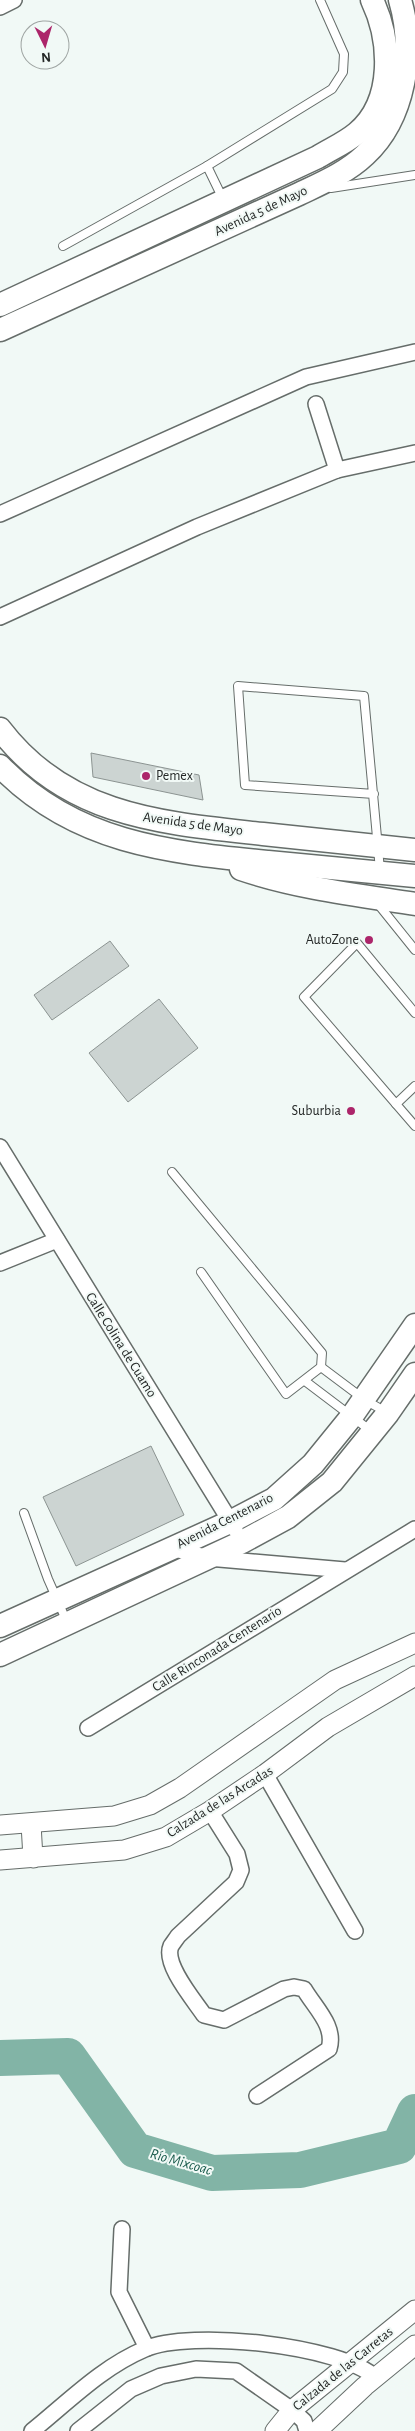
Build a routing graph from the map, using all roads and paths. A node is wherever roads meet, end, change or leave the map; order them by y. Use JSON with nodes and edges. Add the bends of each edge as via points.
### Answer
{"nodes":[{"id":1,"x":14,"y":0,"type":"edge"},
{"id":2,"x":320,"y":0,"type":"edge"},
{"id":3,"x":372,"y":0,"type":"edge"},
{"id":4,"x":400,"y":0,"type":"edge"},
{"id":5,"x":0,"y":7,"type":"edge"},
{"id":6,"x":412,"y":35,"type":"edge"},
{"id":7,"x":207,"y":166,"type":"junction"},
{"id":8,"x":415,"y":175,"type":"edge"},
{"id":9,"x":300,"y":194,"type":"junction"},
{"id":10,"x":223,"y":201,"type":"junction"},
{"id":11,"x":152,"y":234,"type":"junction"},
{"id":12,"x":63,"y":246,"type":"dead end"},
{"id":13,"x":161,"y":257,"type":"junction"},
{"id":14,"x":0,"y":305,"type":"edge"},
{"id":15,"x":0,"y":330,"type":"edge"},
{"id":16,"x":415,"y":352,"type":"edge"},
{"id":17,"x":316,"y":404,"type":"dead end"},
{"id":18,"x":415,"y":453,"type":"edge"},
{"id":19,"x":337,"y":470,"type":"junction"},
{"id":20,"x":0,"y":514,"type":"edge"},
{"id":21,"x":0,"y":617,"type":"edge"},
{"id":22,"x":0,"y":729,"type":"edge"},
{"id":23,"x":0,"y":766,"type":"edge"},
{"id":24,"x":60,"y":785,"type":"junction"},
{"id":25,"x":374,"y":794,"type":"junction"},
{"id":26,"x":48,"y":806,"type":"junction"},
{"id":27,"x":379,"y":846,"type":"junction"},
{"id":28,"x":415,"y":850,"type":"edge"},
{"id":29,"x":199,"y":856,"type":"junction"},
{"id":30,"x":381,"y":873,"type":"junction"},
{"id":31,"x":415,"y":876,"type":"edge"},
{"id":32,"x":372,"y":897,"type":"junction"},
{"id":33,"x":415,"y":904,"type":"edge"},
{"id":34,"x":415,"y":950,"type":"edge"},
{"id":35,"x":415,"y":1013,"type":"edge"},
{"id":36,"x":415,"y":1086,"type":"edge"},
{"id":37,"x":396,"y":1104,"type":"junction"},
{"id":38,"x":415,"y":1126,"type":"edge"},
{"id":39,"x":0,"y":1147,"type":"edge"},
{"id":40,"x":172,"y":1172,"type":"dead end"},
{"id":41,"x":57,"y":1240,"type":"junction"},
{"id":42,"x":0,"y":1263,"type":"edge"},
{"id":43,"x":201,"y":1272,"type":"dead end"},
{"id":44,"x":415,"y":1325,"type":"edge"},
{"id":45,"x":321,"y":1367,"type":"junction"},
{"id":46,"x":415,"y":1374,"type":"edge"},
{"id":47,"x":305,"y":1381,"type":"junction"},
{"id":48,"x":358,"y":1408,"type":"junction"},
{"id":49,"x":388,"y":1413,"type":"junction"},
{"id":50,"x":373,"y":1432,"type":"junction"},
{"id":51,"x":24,"y":1513,"type":"dead end"},
{"id":52,"x":230,"y":1522,"type":"junction"},
{"id":53,"x":415,"y":1529,"type":"edge"},
{"id":54,"x":242,"y":1542,"type":"junction"},
{"id":55,"x":172,"y":1548,"type":"junction"},
{"id":56,"x":208,"y":1558,"type":"junction"},
{"id":57,"x":345,"y":1570,"type":"junction"},
{"id":58,"x":57,"y":1599,"type":"junction"},
{"id":59,"x":68,"y":1623,"type":"junction"},
{"id":60,"x":0,"y":1626,"type":"edge"},
{"id":61,"x":415,"y":1643,"type":"edge"},
{"id":62,"x":0,"y":1655,"type":"edge"},
{"id":63,"x":415,"y":1676,"type":"edge"},
{"id":64,"x":88,"y":1728,"type":"dead end"},
{"id":65,"x":265,"y":1774,"type":"junction"},
{"id":66,"x":210,"y":1811,"type":"junction"},
{"id":67,"x":31,"y":1824,"type":"junction"},
{"id":68,"x":0,"y":1825,"type":"edge"},
{"id":69,"x":33,"y":1858,"type":"junction"},
{"id":70,"x":0,"y":1860,"type":"edge"},
{"id":71,"x":355,"y":1931,"type":"dead end"},
{"id":72,"x":258,"y":2096,"type":"dead end"},
{"id":73,"x":122,"y":2229,"type":"dead end"},
{"id":74,"x":415,"y":2310,"type":"edge"},
{"id":75,"x":415,"y":2345,"type":"edge"},
{"id":76,"x":147,"y":2348,"type":"junction"},
{"id":77,"x":350,"y":2364,"type":"junction"},
{"id":78,"x":376,"y":2378,"type":"junction"},
{"id":79,"x":292,"y":2410,"type":"junction"},
{"id":80,"x":32,"y":2431,"type":"edge"},
{"id":81,"x":78,"y":2431,"type":"edge"},
{"id":82,"x":275,"y":2431,"type":"edge"},
{"id":83,"x":307,"y":2431,"type":"edge"},
{"id":84,"x":317,"y":2431,"type":"edge"}],
"edges":[{"from":1,"to":5,"type":"street"},
{"from":2,"to":7,"type":"lane","via":[[344,54],[343,72],[332,89]]},
{"from":3,"to":10,"type":"main road","name":"Avenida 5 de Mayo","via":[[385,41],[386,76],[378,102],[365,124],[343,143],[318,157]]},
{"from":4,"to":6,"type":"main road","name":"Avenida 5 de Mayo"},
{"from":6,"to":9,"type":"main road","name":"Avenida 5 de Mayo","via":[[403,96],[383,134],[366,155],[345,171]]},
{"from":7,"to":10,"type":"lane"},
{"from":7,"to":12,"type":"lane"},
{"from":8,"to":9,"type":"lane"},
{"from":9,"to":13,"type":"main road","name":"Avenida 5 de Mayo"},
{"from":10,"to":11,"type":"main road","name":"Avenida 5 de Mayo"},
{"from":11,"to":13,"type":"main road"},
{"from":11,"to":14,"type":"main road","name":"Avenida 5 de Mayo"},
{"from":13,"to":15,"type":"main road","name":"Avenida 5 de Mayo"},
{"from":16,"to":20,"type":"street","via":[[306,378]]},
{"from":17,"to":19,"type":"street"},
{"from":18,"to":19,"type":"street"},
{"from":19,"to":21,"type":"street","via":[[197,527]]},
{"from":22,"to":24,"type":"main road","name":"Avenida 5 de Mayo","via":[[28,759]]},
{"from":23,"to":26,"type":"main road","name":"Avenida 5 de Mayo","via":[[21,787]]},
{"from":24,"to":26,"type":"main road"},
{"from":24,"to":27,"type":"main road","name":"Avenida 5 de Mayo","via":[[132,816],[156,821]]},
{"from":25,"to":25,"type":"lane","via":[[245,785],[238,686],[364,696]]},
{"from":25,"to":27,"type":"lane"},
{"from":26,"to":29,"type":"main road","name":"Avenida 5 de Mayo","via":[[113,837]]},
{"from":27,"to":28,"type":"main road","name":"Avenida 5 de Mayo"},
{"from":27,"to":30,"type":"lane"},
{"from":29,"to":30,"type":"main road","name":"Avenida 5 de Mayo"},
{"from":29,"to":32,"type":"main road","via":[[260,876]]},
{"from":30,"to":31,"type":"main road","name":"Avenida 5 de Mayo"},
{"from":32,"to":33,"type":"main road"},
{"from":32,"to":34,"type":"lane"},
{"from":35,"to":37,"type":"lane","via":[[357,943],[304,998]]},
{"from":36,"to":37,"type":"lane"},
{"from":37,"to":38,"type":"lane"},
{"from":39,"to":41,"type":"street","name":"Calle Colina de Cuamo"},
{"from":40,"to":45,"type":"lane","via":[[322,1353]]},
{"from":41,"to":42,"type":"street"},
{"from":41,"to":52,"type":"street","name":"Calle Colina de Cuamo"},
{"from":43,"to":47,"type":"lane","via":[[286,1394]]},
{"from":44,"to":48,"type":"main road","name":"Avenida Centenario"},
{"from":45,"to":47,"type":"lane"},
{"from":45,"to":48,"type":"lane"},
{"from":46,"to":49,"type":"main road","name":"Avenida Centenario"},
{"from":47,"to":48,"type":"lane"},
{"from":48,"to":49,"type":"lane"},
{"from":48,"to":50,"type":"lane"},
{"from":48,"to":52,"type":"main road","name":"Avenida Centenario","via":[[312,1464],[274,1499]]},
{"from":49,"to":50,"type":"main road","name":"Avenida Centenario"},
{"from":50,"to":54,"type":"main road","name":"Avenida Centenario","via":[[332,1482],[288,1517]]},
{"from":51,"to":58,"type":"lane"},
{"from":52,"to":54,"type":"street","name":"Calle Colina de Cuamo"},
{"from":52,"to":55,"type":"main road","name":"Avenida Centenario"},
{"from":53,"to":57,"type":"street","name":"Calle Rinconada Centenario"},
{"from":54,"to":56,"type":"main road","name":"Avenida Centenario"},
{"from":55,"to":56,"type":"street"},
{"from":55,"to":58,"type":"main road","name":"Avenida Centenario"},
{"from":56,"to":57,"type":"street"},
{"from":56,"to":59,"type":"main road","name":"Avenida Centenario"},
{"from":57,"to":64,"type":"street","name":"Calle Rinconada Centenario"},
{"from":58,"to":59,"type":"lane"},
{"from":58,"to":60,"type":"main road","name":"Avenida Centenario"},
{"from":59,"to":62,"type":"main road","name":"Avenida Centenario"},
{"from":61,"to":67,"type":"street","via":[[335,1680],[180,1788],[150,1805],[114,1816]]},
{"from":63,"to":65,"type":"street","name":"Calzada de las Arcadas","via":[[328,1727]]},
{"from":65,"to":66,"type":"street","name":"Calzada de las Arcadas"},
{"from":65,"to":71,"type":"street"},
{"from":66,"to":69,"type":"street","name":"Calzada de las Arcadas","via":[[166,1837],[124,1850]]},
{"from":66,"to":72,"type":"street","via":[[237,1854],[241,1870],[236,1882],[178,1936],[171,1947],[170,1960],[174,1970],[204,2015],[224,2020],[284,1989],[304,1989],[330,2030],[332,2039],[329,2049]]},
{"from":67,"to":68,"type":"street"},
{"from":67,"to":69,"type":"street"},
{"from":69,"to":70,"type":"street","name":"Calzada de las Arcadas"},
{"from":73,"to":76,"type":"street","via":[[119,2292]]},
{"from":74,"to":77,"type":"street","name":"Calzada de las Carretas"},
{"from":75,"to":78,"type":"street","name":"Calzada de las Carretas"},
{"from":76,"to":77,"type":"street","via":[[183,2341],[224,2341],[309,2350]]},
{"from":76,"to":80,"type":"street","via":[[111,2366]]},
{"from":77,"to":78,"type":"street","via":[[364,2368]]},
{"from":77,"to":79,"type":"street","name":"Calzada de las Carretas"},
{"from":78,"to":84,"type":"street","name":"Calzada de las Carretas"},
{"from":79,"to":81,"type":"street","via":[[236,2371],[196,2368],[161,2376],[131,2389]]},
{"from":79,"to":82,"type":"street","name":"Calzada de las Carretas"},
{"from":79,"to":83,"type":"street","via":[[304,2422]]}]}
